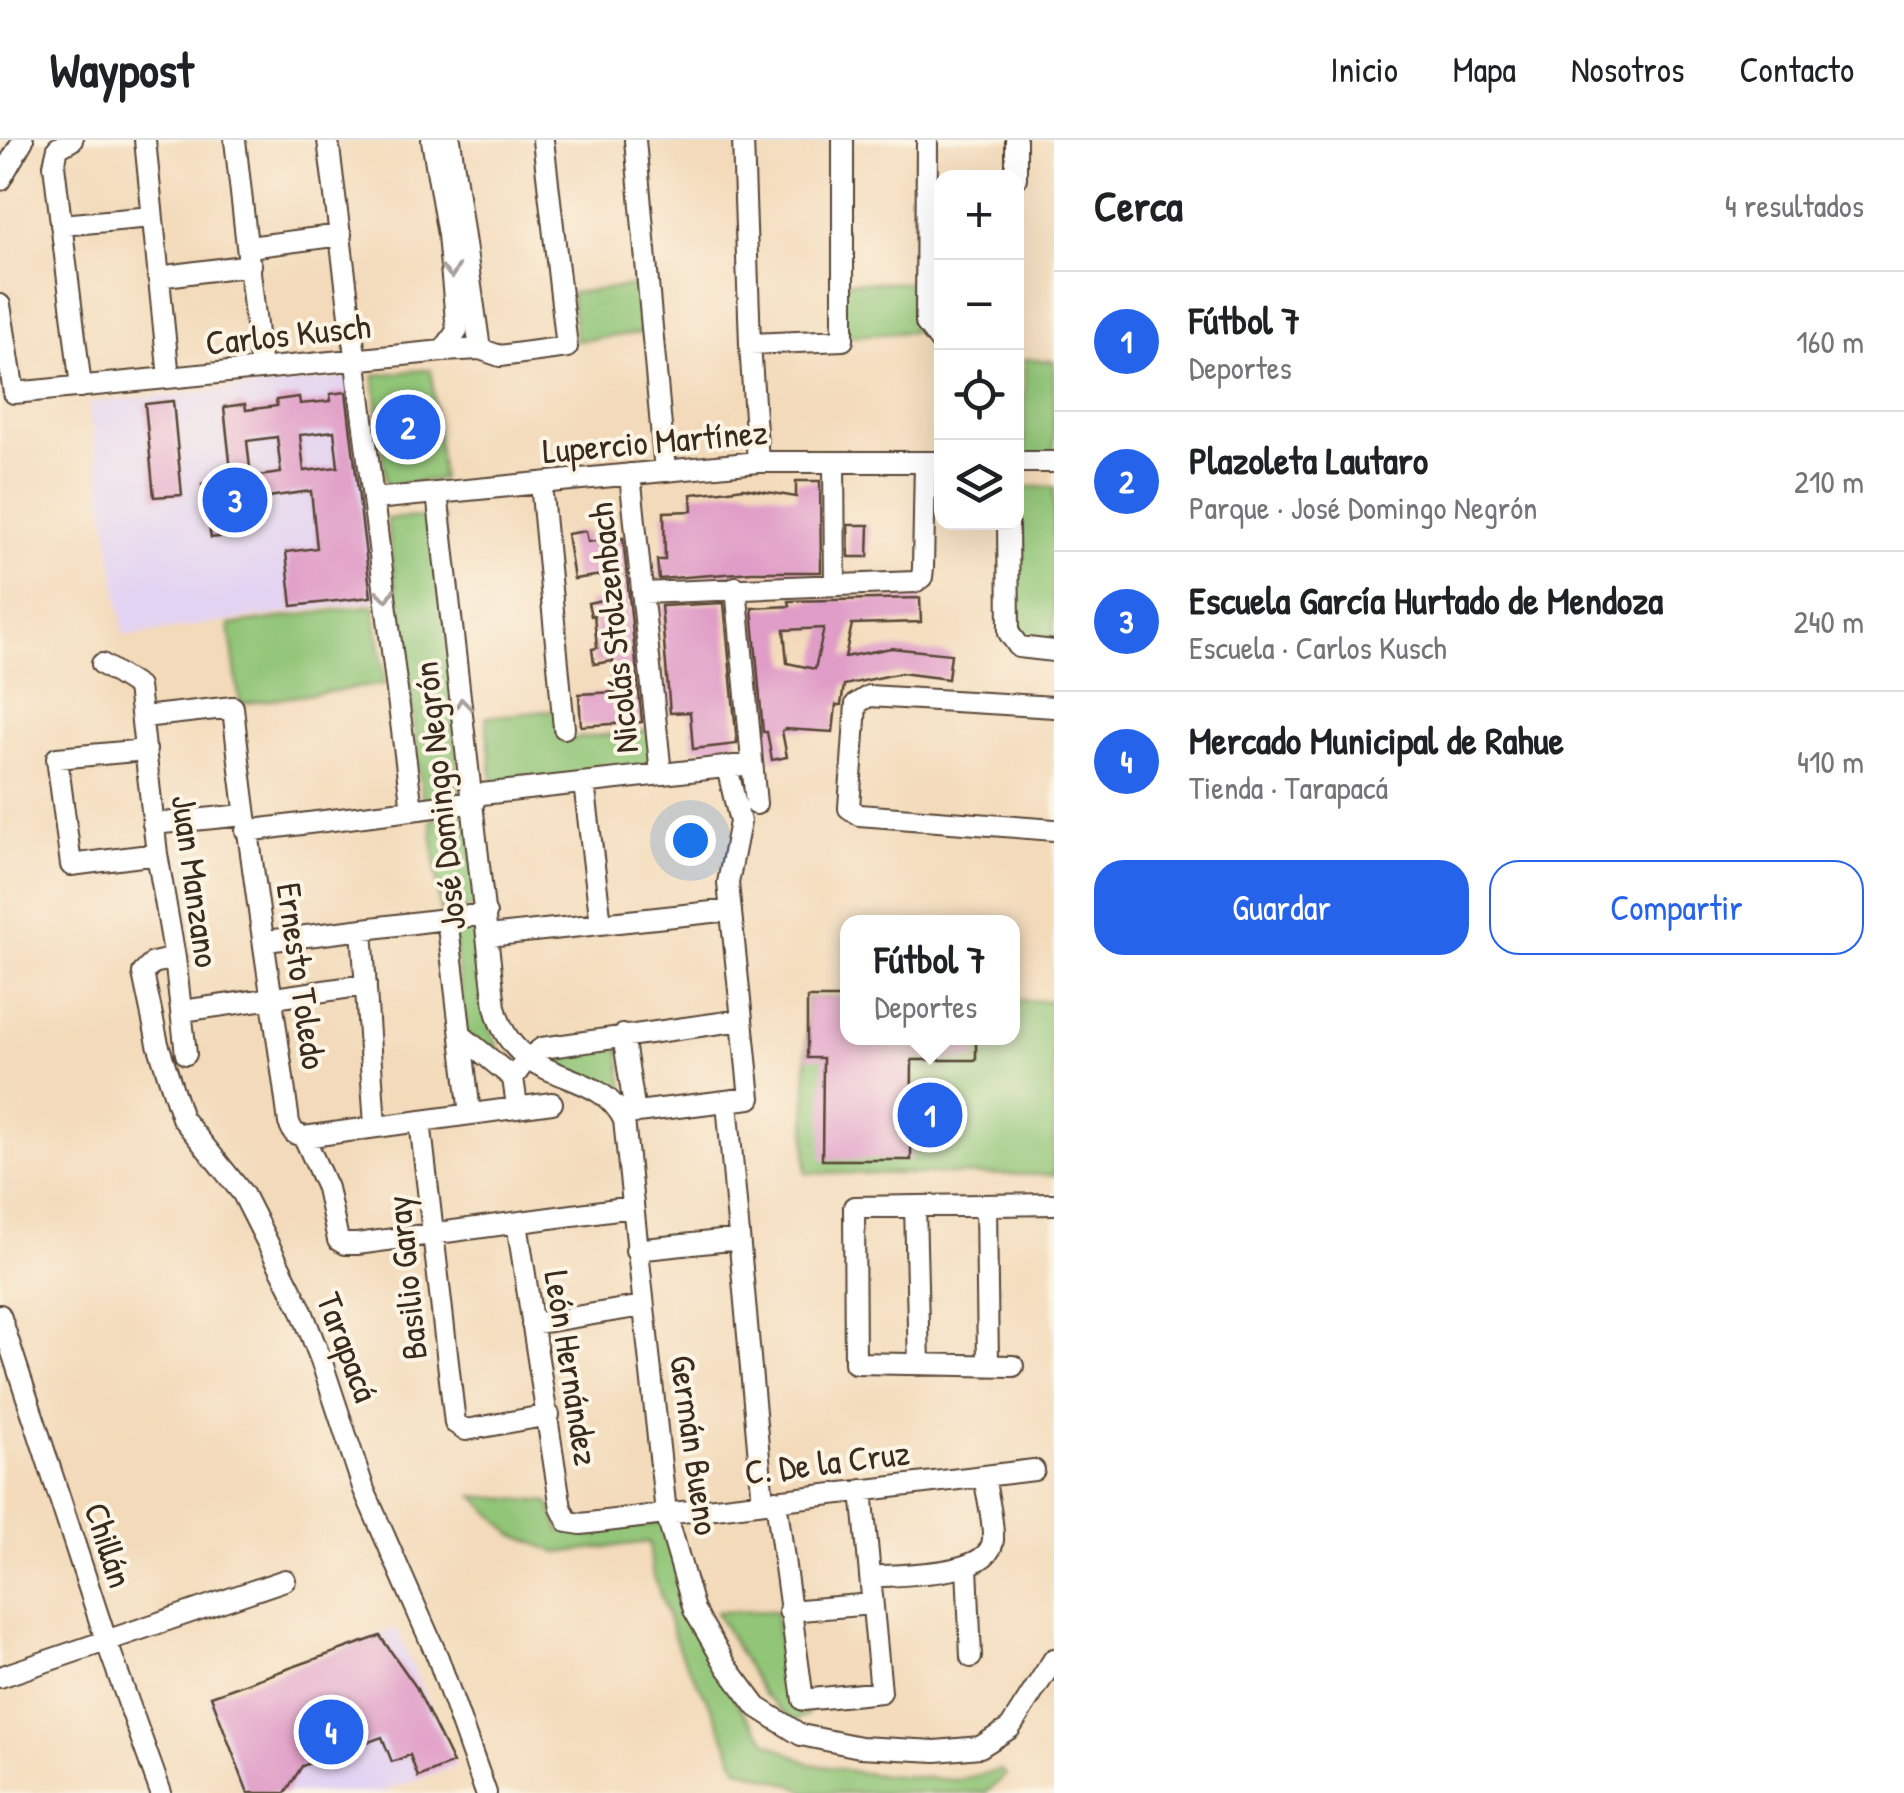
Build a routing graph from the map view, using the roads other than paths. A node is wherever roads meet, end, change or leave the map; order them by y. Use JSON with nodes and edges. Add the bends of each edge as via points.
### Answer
{"nodes":[{"id":1,"x":23,"y":140,"type":"edge"},
{"id":2,"x":72,"y":140,"type":"edge"},
{"id":3,"x":145,"y":140,"type":"edge"},
{"id":4,"x":234,"y":140,"type":"edge"},
{"id":5,"x":328,"y":140,"type":"edge"},
{"id":6,"x":432,"y":140,"type":"edge"},
{"id":7,"x":450,"y":140,"type":"edge"},
{"id":8,"x":544,"y":140,"type":"edge"},
{"id":9,"x":634,"y":140,"type":"edge"},
{"id":10,"x":744,"y":140,"type":"edge"},
{"id":11,"x":843,"y":140,"type":"edge"},
{"id":12,"x":927,"y":140,"type":"edge"},
{"id":13,"x":1016,"y":140,"type":"edge"},
{"id":14,"x":1016,"y":170,"type":"edge"},
{"id":15,"x":0,"y":180,"type":"edge"},
{"id":16,"x":152,"y":216,"type":"junction"},
{"id":17,"x":61,"y":225,"type":"junction"},
{"id":18,"x":457,"y":234,"type":"junction"},
{"id":19,"x":340,"y":235,"type":"junction"},
{"id":20,"x":250,"y":256,"type":"junction"},
{"id":21,"x":158,"y":276,"type":"junction"},
{"id":22,"x":0,"y":305,"type":"edge"},
{"id":23,"x":457,"y":331,"type":"junction"},
{"id":24,"x":934,"y":334,"type":"edge"},
{"id":25,"x":479,"y":339,"type":"junction"},
{"id":26,"x":750,"y":344,"type":"junction"},
{"id":27,"x":443,"y":351,"type":"junction"},
{"id":28,"x":357,"y":360,"type":"junction"},
{"id":29,"x":261,"y":369,"type":"junction"},
{"id":30,"x":169,"y":378,"type":"junction"},
{"id":31,"x":81,"y":387,"type":"junction"},
{"id":32,"x":758,"y":462,"type":"junction"},
{"id":33,"x":834,"y":462,"type":"junction"},
{"id":34,"x":933,"y":462,"type":"edge"},
{"id":35,"x":1024,"y":462,"type":"edge"},
{"id":36,"x":1054,"y":462,"type":"edge"},
{"id":37,"x":665,"y":471,"type":"junction"},
{"id":38,"x":630,"y":474,"type":"junction"},
{"id":39,"x":541,"y":483,"type":"junction"},
{"id":40,"x":437,"y":492,"type":"junction"},
{"id":41,"x":374,"y":499,"type":"junction"},
{"id":42,"x":1008,"y":530,"type":"edge"},
{"id":43,"x":835,"y":585,"type":"junction"},
{"id":44,"x":736,"y":587,"type":"junction"},
{"id":45,"x":642,"y":593,"type":"junction"},
{"id":46,"x":1054,"y":650,"type":"edge"},
{"id":47,"x":102,"y":664,"type":"dead end"},
{"id":48,"x":1054,"y":707,"type":"edge"},
{"id":49,"x":143,"y":717,"type":"junction"},
{"id":50,"x":564,"y":728,"type":"dead end"},
{"id":51,"x":146,"y":750,"type":"junction"},
{"id":52,"x":752,"y":764,"type":"junction"},
{"id":53,"x":727,"y":767,"type":"junction"},
{"id":54,"x":661,"y":774,"type":"junction"},
{"id":55,"x":584,"y":783,"type":"junction"},
{"id":56,"x":474,"y":799,"type":"junction"},
{"id":57,"x":756,"y":804,"type":"dead end"},
{"id":58,"x":412,"y":810,"type":"junction"},
{"id":59,"x":245,"y":823,"type":"junction"},
{"id":60,"x":153,"y":824,"type":"junction"},
{"id":61,"x":1054,"y":830,"type":"edge"},
{"id":62,"x":157,"y":854,"type":"junction"},
{"id":63,"x":731,"y":910,"type":"junction"},
{"id":64,"x":486,"y":914,"type":"junction"},
{"id":65,"x":447,"y":918,"type":"junction"},
{"id":66,"x":602,"y":924,"type":"junction"},
{"id":67,"x":362,"y":929,"type":"junction"},
{"id":68,"x":488,"y":936,"type":"junction"},
{"id":69,"x":266,"y":941,"type":"junction"},
{"id":70,"x":174,"y":958,"type":"junction"},
{"id":71,"x":366,"y":985,"type":"junction"},
{"id":72,"x":273,"y":998,"type":"junction"},
{"id":73,"x":182,"y":1012,"type":"junction"},
{"id":74,"x":742,"y":1020,"type":"junction"},
{"id":75,"x":623,"y":1035,"type":"junction"},
{"id":76,"x":462,"y":1036,"type":"junction"},
{"id":77,"x":186,"y":1054,"type":"dead end"},
{"id":78,"x":526,"y":1060,"type":"junction"},
{"id":79,"x":513,"y":1078,"type":"junction"},
{"id":80,"x":727,"y":1102,"type":"junction"},
{"id":81,"x":552,"y":1103,"type":"dead end"},
{"id":82,"x":517,"y":1106,"type":"junction"},
{"id":83,"x":628,"y":1113,"type":"junction"},
{"id":84,"x":470,"y":1114,"type":"junction"},
{"id":85,"x":420,"y":1121,"type":"junction"},
{"id":86,"x":375,"y":1126,"type":"junction"},
{"id":87,"x":304,"y":1136,"type":"junction"},
{"id":88,"x":1054,"y":1204,"type":"edge"},
{"id":89,"x":986,"y":1205,"type":"junction"},
{"id":90,"x":915,"y":1206,"type":"junction"},
{"id":91,"x":632,"y":1207,"type":"junction"},
{"id":92,"x":517,"y":1223,"type":"junction"},
{"id":93,"x":435,"y":1232,"type":"junction"},
{"id":94,"x":740,"y":1239,"type":"junction"},
{"id":95,"x":636,"y":1250,"type":"junction"},
{"id":96,"x":643,"y":1306,"type":"junction"},
{"id":97,"x":532,"y":1324,"type":"junction"},
{"id":98,"x":2,"y":1327,"type":"edge"},
{"id":99,"x":918,"y":1364,"type":"junction"},
{"id":100,"x":988,"y":1366,"type":"junction"},
{"id":101,"x":1013,"y":1366,"type":"dead end"},
{"id":102,"x":548,"y":1416,"type":"junction"},
{"id":103,"x":1034,"y":1470,"type":"dead end"},
{"id":104,"x":984,"y":1476,"type":"junction"},
{"id":105,"x":862,"y":1490,"type":"junction"},
{"id":106,"x":769,"y":1501,"type":"junction"},
{"id":107,"x":666,"y":1513,"type":"junction"},
{"id":108,"x":568,"y":1522,"type":"joint"},
{"id":109,"x":966,"y":1567,"type":"junction"},
{"id":110,"x":870,"y":1577,"type":"junction"},
{"id":111,"x":286,"y":1580,"type":"dead end"},
{"id":112,"x":872,"y":1604,"type":"junction"},
{"id":113,"x":790,"y":1611,"type":"junction"},
{"id":114,"x":106,"y":1640,"type":"junction"},
{"id":115,"x":971,"y":1657,"type":"dead end"},
{"id":116,"x":1054,"y":1659,"type":"edge"},
{"id":117,"x":0,"y":1676,"type":"edge"},
{"id":118,"x":160,"y":1793,"type":"edge"},
{"id":119,"x":486,"y":1793,"type":"edge"}],
"edges":[{"from":1,"to":15,"type":"street"},
{"from":2,"to":17,"type":"street","via":[[55,156]]},
{"from":3,"to":16,"type":"street"},
{"from":4,"to":20,"type":"street"},
{"from":5,"to":19,"type":"street","name":"José Domingo Negrón"},
{"from":6,"to":18,"type":"street"},
{"from":7,"to":18,"type":"street"},
{"from":8,"to":25,"type":"street","name":"Carlos Kusch","via":[[567,348],[500,356]]},
{"from":9,"to":37,"type":"street"},
{"from":10,"to":26,"type":"street"},
{"from":11,"to":26,"type":"street","via":[[842,340]]},
{"from":12,"to":24,"type":"street","via":[[926,323]]},
{"from":13,"to":14,"type":"street"},
{"from":16,"to":17,"type":"street"},
{"from":16,"to":21,"type":"street"},
{"from":17,"to":31,"type":"street"},
{"from":18,"to":23,"type":"street","one_way":true},
{"from":18,"to":25,"type":"street"},
{"from":19,"to":20,"type":"street"},
{"from":19,"to":28,"type":"street","name":"José Domingo Negrón"},
{"from":20,"to":21,"type":"street"},
{"from":20,"to":29,"type":"street"},
{"from":21,"to":30,"type":"street"},
{"from":22,"to":31,"type":"street","name":"Carlos Kusch","via":[[14,393]]},
{"from":23,"to":25,"type":"street"},
{"from":23,"to":27,"type":"street"},
{"from":25,"to":27,"type":"street","name":"Carlos Kusch"},
{"from":26,"to":32,"type":"street"},
{"from":27,"to":28,"type":"street","name":"Carlos Kusch"},
{"from":28,"to":29,"type":"street","name":"Carlos Kusch"},
{"from":28,"to":41,"type":"street","name":"José Domingo Negrón"},
{"from":29,"to":30,"type":"street","name":"Carlos Kusch"},
{"from":30,"to":31,"type":"street","name":"Carlos Kusch"},
{"from":32,"to":33,"type":"street","name":"Lupercio Martínez"},
{"from":32,"to":37,"type":"street","name":"Lupercio Martínez"},
{"from":33,"to":34,"type":"street","name":"Lupercio Martínez"},
{"from":33,"to":43,"type":"street"},
{"from":34,"to":43,"type":"street","via":[[922,577]]},
{"from":35,"to":36,"type":"street"},
{"from":37,"to":38,"type":"street","name":"Lupercio Martínez"},
{"from":38,"to":39,"type":"street","name":"Lupercio Martínez"},
{"from":38,"to":45,"type":"street","name":"Nicolás Stolzenbach"},
{"from":39,"to":40,"type":"street","name":"Lupercio Martínez"},
{"from":39,"to":50,"type":"street"},
{"from":40,"to":41,"type":"street","name":"Lupercio Martínez"},
{"from":56,"to":40,"type":"street","name":"José Domingo Negrón","one_way":true},
{"from":41,"to":58,"type":"street","name":"José Domingo Negrón","one_way":true},
{"from":42,"to":46,"type":"street","via":[[1008,633],[1019,647]]},
{"from":43,"to":44,"type":"street"},
{"from":44,"to":45,"type":"street"},
{"from":44,"to":52,"type":"street"},
{"from":45,"to":54,"type":"street","name":"Nicolás Stolzenbach"},
{"from":47,"to":49,"type":"street","via":[[138,687]]},
{"from":48,"to":61,"type":"street","via":[[862,698],[856,704],[849,808],[859,816]]},
{"from":49,"to":51,"type":"street","name":"Juan Manzano"},
{"from":49,"to":59,"type":"street","name":"Ernesto Toledo","via":[[233,707]]},
{"from":51,"to":60,"type":"street","name":"Juan Manzano"},
{"from":51,"to":62,"type":"street","via":[[57,758],[71,865]]},
{"from":52,"to":53,"type":"street"},
{"from":52,"to":57,"type":"street"},
{"from":53,"to":54,"type":"street"},
{"from":53,"to":63,"type":"street","via":[[740,822],[729,868]]},
{"from":54,"to":55,"type":"street"},
{"from":55,"to":56,"type":"street"},
{"from":55,"to":66,"type":"street"},
{"from":56,"to":58,"type":"street"},
{"from":56,"to":64,"type":"street","name":"José Domingo Negrón"},
{"from":58,"to":59,"type":"street"},
{"from":59,"to":60,"type":"street"},
{"from":59,"to":69,"type":"street","name":"Ernesto Toledo"},
{"from":60,"to":62,"type":"street","name":"Juan Manzano"},
{"from":62,"to":70,"type":"street","name":"Juan Manzano"},
{"from":63,"to":66,"type":"street"},
{"from":63,"to":74,"type":"street"},
{"from":64,"to":65,"type":"street"},
{"from":64,"to":68,"type":"street","name":"José Domingo Negrón"},
{"from":65,"to":67,"type":"street"},
{"from":65,"to":76,"type":"street","name":"José Domingo Negrón"},
{"from":66,"to":68,"type":"street"},
{"from":67,"to":69,"type":"street"},
{"from":67,"to":71,"type":"street"},
{"from":68,"to":78,"type":"street","name":"José Domingo Negrón","via":[[498,1021]]},
{"from":69,"to":72,"type":"street","name":"Ernesto Toledo"},
{"from":70,"to":73,"type":"street","name":"Juan Manzano"},
{"from":70,"to":119,"type":"street","name":"Tarapacá","via":[[143,973],[176,1102],[243,1194],[301,1309],[364,1490],[438,1658]]},
{"from":71,"to":72,"type":"street"},
{"from":71,"to":86,"type":"street"},
{"from":72,"to":73,"type":"street"},
{"from":72,"to":87,"type":"street","name":"Ernesto Toledo","via":[[289,1123],[294,1134]]},
{"from":73,"to":77,"type":"street","name":"Juan Manzano"},
{"from":74,"to":75,"type":"street"},
{"from":74,"to":80,"type":"street","via":[[750,1093],[747,1100]]},
{"from":75,"to":78,"type":"street","via":[[542,1048]]},
{"from":75,"to":83,"type":"street","name":"Germán Bueno"},
{"from":76,"to":79,"type":"street"},
{"from":76,"to":84,"type":"street","name":"José Domingo Negrón"},
{"from":78,"to":79,"type":"street"},
{"from":78,"to":83,"type":"street"},
{"from":79,"to":82,"type":"street"},
{"from":80,"to":83,"type":"street"},
{"from":80,"to":94,"type":"street"},
{"from":81,"to":82,"type":"street"},
{"from":82,"to":84,"type":"street"},
{"from":83,"to":91,"type":"street","name":"Germán Bueno"},
{"from":84,"to":85,"type":"street"},
{"from":85,"to":86,"type":"street"},
{"from":85,"to":93,"type":"street","name":"Basilio Garay"},
{"from":86,"to":87,"type":"street"},
{"from":87,"to":93,"type":"street","name":"Ernesto Toledo","via":[[328,1188],[338,1240],[357,1244]]},
{"from":88,"to":89,"type":"street"},
{"from":89,"to":90,"type":"street"},
{"from":89,"to":100,"type":"street"},
{"from":90,"to":99,"type":"street"},
{"from":90,"to":99,"type":"street","via":[[854,1207],[855,1363]]},
{"from":91,"to":92,"type":"street"},
{"from":91,"to":95,"type":"street","name":"Germán Bueno"},
{"from":92,"to":93,"type":"street"},
{"from":92,"to":97,"type":"street","name":"León Hernández"},
{"from":93,"to":102,"type":"street","name":"Basilio Garay","via":[[458,1426]]},
{"from":94,"to":95,"type":"street"},
{"from":94,"to":106,"type":"street"},
{"from":95,"to":96,"type":"street","name":"Germán Bueno"},
{"from":96,"to":97,"type":"street"},
{"from":96,"to":107,"type":"street","name":"Germán Bueno"},
{"from":97,"to":102,"type":"street","name":"León Hernández"},
{"from":98,"to":114,"type":"street","name":"Chillán"},
{"from":99,"to":100,"type":"street"},
{"from":100,"to":101,"type":"street"},
{"from":102,"to":108,"type":"street","name":"León Hernández"},
{"from":103,"to":104,"type":"street","name":"C. De la Cruz"},
{"from":104,"to":105,"type":"street","name":"C. De la Cruz"},
{"from":104,"to":109,"type":"street","via":[[993,1542],[986,1558]]},
{"from":105,"to":106,"type":"street","name":"C. De la Cruz"},
{"from":105,"to":110,"type":"street"},
{"from":106,"to":107,"type":"street","name":"C. De la Cruz"},
{"from":106,"to":113,"type":"street"},
{"from":107,"to":108,"type":"street","name":"C. De la Cruz"},
{"from":107,"to":116,"type":"street","name":"Germán Bueno","via":[[694,1610],[727,1667],[757,1707],[801,1735],[860,1747],[980,1747],[1010,1728]]},
{"from":109,"to":110,"type":"street"},
{"from":109,"to":115,"type":"street"},
{"from":110,"to":112,"type":"street"},
{"from":111,"to":114,"type":"street"},
{"from":112,"to":113,"type":"street"},
{"from":112,"to":113,"type":"street","via":[[881,1692],[804,1700]]},
{"from":114,"to":117,"type":"street"},
{"from":114,"to":118,"type":"street","name":"Chillán"}]}
